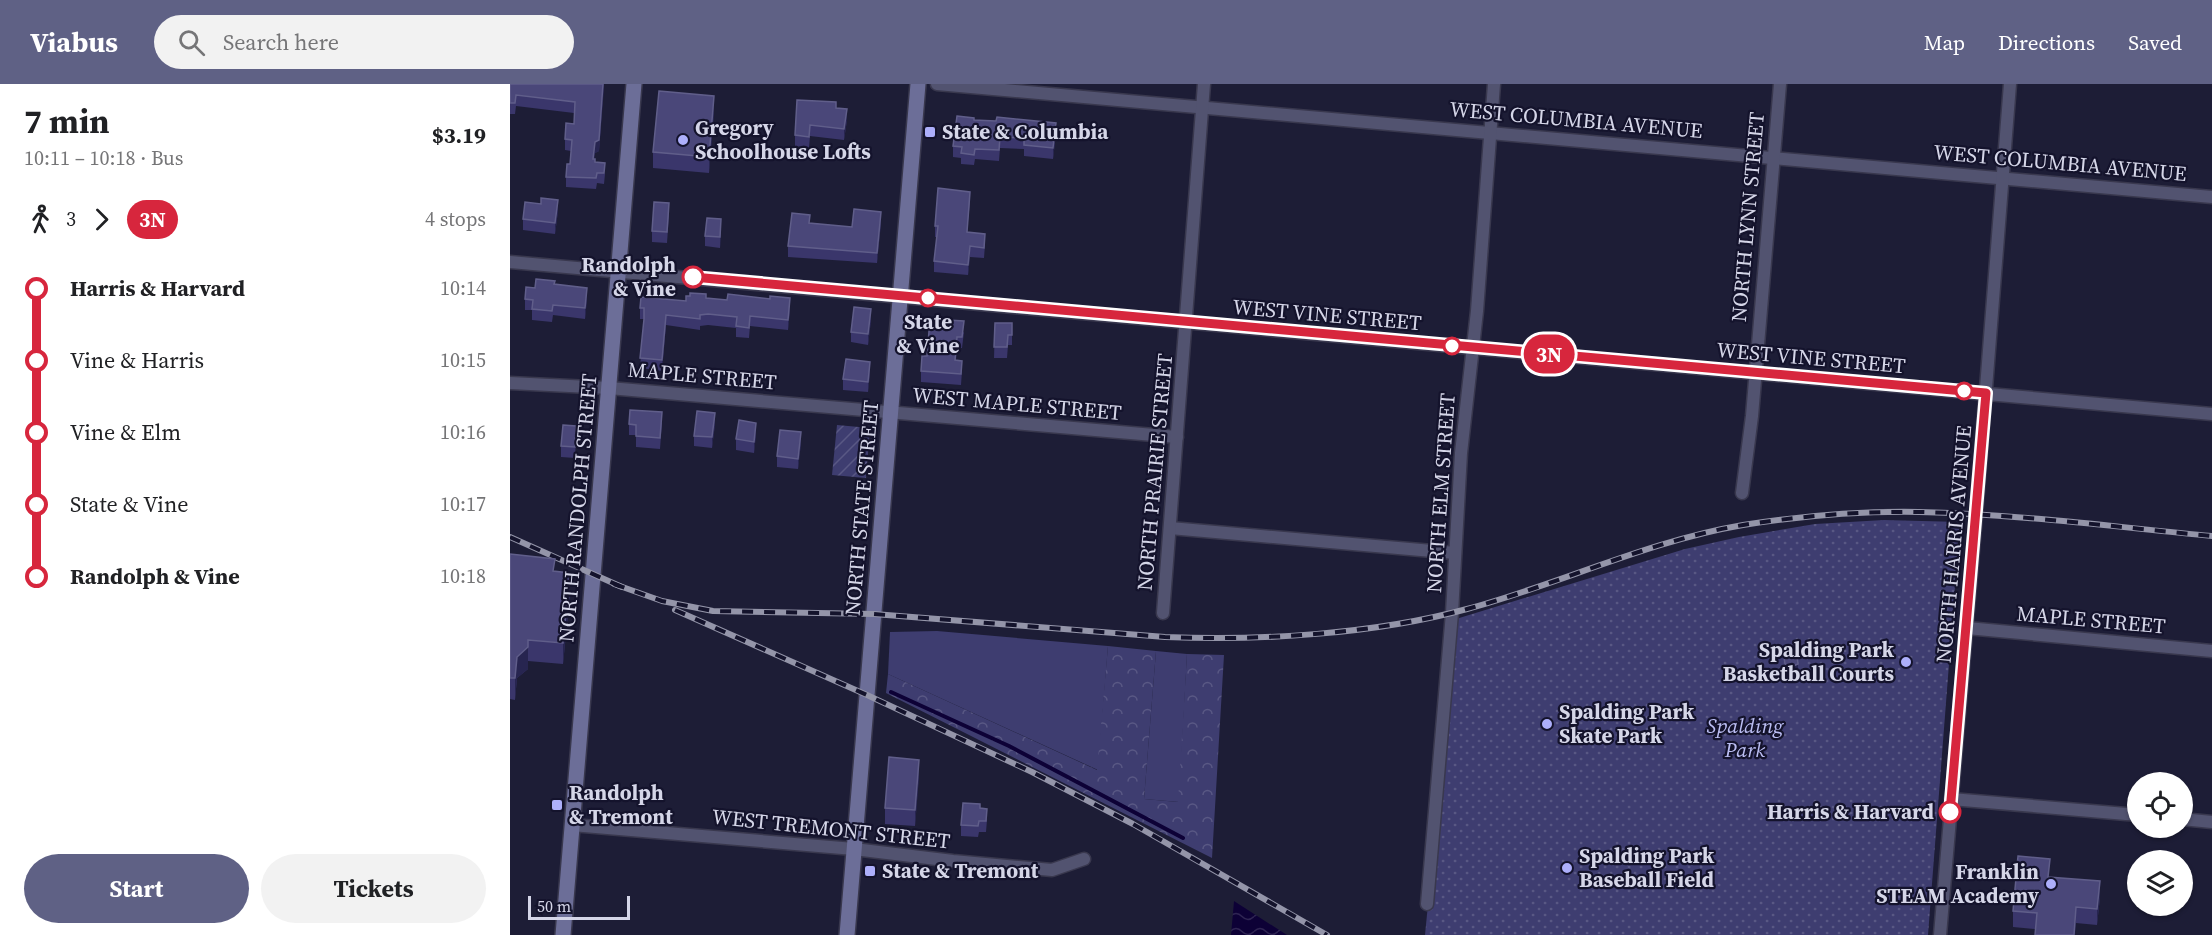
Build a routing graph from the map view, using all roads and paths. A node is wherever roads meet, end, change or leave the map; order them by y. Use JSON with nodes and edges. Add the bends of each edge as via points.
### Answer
{"nodes":[{"id":1,"x":634,"y":84,"type":"edge"},
{"id":2,"x":918,"y":84,"type":"edge"},
{"id":3,"x":937,"y":84,"type":"edge"},
{"id":4,"x":1204,"y":84,"type":"edge"},
{"id":5,"x":1494,"y":84,"type":"edge"},
{"id":6,"x":1780,"y":84,"type":"edge"},
{"id":7,"x":2010,"y":84,"type":"edge"},
{"id":8,"x":1203,"y":106,"type":"junction"},
{"id":9,"x":1490,"y":132,"type":"junction"},
{"id":10,"x":1772,"y":157,"type":"junction"},
{"id":11,"x":2003,"y":178,"type":"junction"},
{"id":12,"x":2212,"y":197,"type":"edge"},
{"id":13,"x":510,"y":262,"type":"edge"},
{"id":14,"x":619,"y":271,"type":"junction"},
{"id":15,"x":901,"y":296,"type":"junction"},
{"id":16,"x":1186,"y":322,"type":"junction"},
{"id":17,"x":1472,"y":347,"type":"junction"},
{"id":18,"x":1754,"y":373,"type":"junction"},
{"id":19,"x":510,"y":383,"type":"edge"},
{"id":20,"x":609,"y":388,"type":"junction"},
{"id":21,"x":1986,"y":393,"type":"junction"},
{"id":22,"x":890,"y":412,"type":"junction"},
{"id":23,"x":2212,"y":414,"type":"edge"},
{"id":24,"x":1177,"y":437,"type":"junction"},
{"id":25,"x":1742,"y":493,"type":"dead end"},
{"id":26,"x":1170,"y":528,"type":"junction"},
{"id":27,"x":1455,"y":553,"type":"junction"},
{"id":28,"x":1163,"y":613,"type":"dead end"},
{"id":29,"x":1966,"y":628,"type":"junction"},
{"id":30,"x":2212,"y":651,"type":"edge"},
{"id":31,"x":1951,"y":799,"type":"junction"},
{"id":32,"x":2127,"y":814,"type":"edge"},
{"id":33,"x":2193,"y":820,"type":"edge"},
{"id":34,"x":2212,"y":822,"type":"edge"},
{"id":35,"x":572,"y":825,"type":"junction"},
{"id":36,"x":854,"y":849,"type":"junction"},
{"id":37,"x":1084,"y":859,"type":"dead end"},
{"id":38,"x":1427,"y":904,"type":"dead end"},
{"id":39,"x":563,"y":935,"type":"edge"},
{"id":40,"x":847,"y":935,"type":"edge"},
{"id":41,"x":1940,"y":935,"type":"edge"}],
"edges":[{"from":1,"to":14,"type":"main road","name":"NORTH RANDOLPH STREET"},
{"from":2,"to":15,"type":"main road","name":"NORTH STATE STREET"},
{"from":3,"to":8,"type":"street","name":"WEST COLUMBIA AVENUE"},
{"from":4,"to":8,"type":"street","name":"NORTH PRAIRIE STREET"},
{"from":5,"to":9,"type":"street","name":"NORTH ELM STREET"},
{"from":6,"to":10,"type":"street","name":"NORTH LYNN STREET"},
{"from":7,"to":11,"type":"street","name":"NORTH HARRIS AVENUE"},
{"from":8,"to":9,"type":"street","name":"WEST COLUMBIA AVENUE"},
{"from":8,"to":16,"type":"street","name":"NORTH PRAIRIE STREET"},
{"from":9,"to":10,"type":"street","name":"WEST COLUMBIA AVENUE"},
{"from":9,"to":17,"type":"street","name":"NORTH ELM STREET"},
{"from":10,"to":11,"type":"street","name":"WEST COLUMBIA AVENUE"},
{"from":10,"to":18,"type":"street","name":"NORTH LYNN STREET"},
{"from":11,"to":12,"type":"street","name":"WEST COLUMBIA AVENUE"},
{"from":11,"to":21,"type":"street","name":"NORTH HARRIS AVENUE"},
{"from":13,"to":14,"type":"street","name":"WEST VINE STREET"},
{"from":14,"to":15,"type":"street","name":"WEST VINE STREET"},
{"from":14,"to":20,"type":"main road","name":"NORTH RANDOLPH STREET"},
{"from":15,"to":16,"type":"street","name":"WEST VINE STREET"},
{"from":15,"to":22,"type":"main road","name":"NORTH STATE STREET"},
{"from":16,"to":17,"type":"street","name":"WEST VINE STREET"},
{"from":16,"to":24,"type":"street","name":"NORTH PRAIRIE STREET"},
{"from":17,"to":18,"type":"street","name":"WEST VINE STREET"},
{"from":17,"to":27,"type":"street","name":"NORTH ELM STREET"},
{"from":18,"to":21,"type":"street","name":"WEST VINE STREET"},
{"from":18,"to":25,"type":"street","name":"NORTH LYNN STREET"},
{"from":19,"to":20,"type":"street","name":"MAPLE STREET"},
{"from":20,"to":22,"type":"street","name":"MAPLE STREET"},
{"from":20,"to":35,"type":"main road","name":"NORTH RANDOLPH STREET"},
{"from":21,"to":23,"type":"street","name":"WEST VINE STREET"},
{"from":21,"to":29,"type":"street","name":"NORTH HARRIS AVENUE"},
{"from":22,"to":24,"type":"street","name":"WEST MAPLE STREET"},
{"from":22,"to":36,"type":"main road","name":"NORTH STATE STREET"},
{"from":24,"to":26,"type":"street","name":"NORTH PRAIRIE STREET"},
{"from":26,"to":27,"type":"street"},
{"from":26,"to":28,"type":"street","name":"NORTH PRAIRIE STREET"},
{"from":27,"to":38,"type":"street","name":"NORTH ELM STREET"},
{"from":29,"to":30,"type":"street","name":"MAPLE STREET"},
{"from":29,"to":31,"type":"street","name":"NORTH HARRIS AVENUE"},
{"from":31,"to":32,"type":"street"},
{"from":31,"to":41,"type":"street","name":"NORTH HARRIS AVENUE"},
{"from":33,"to":34,"type":"street"},
{"from":35,"to":36,"type":"street","name":"WEST TREMONT STREET"},
{"from":35,"to":39,"type":"main road","name":"NORTH RANDOLPH STREET"},
{"from":36,"to":37,"type":"street","name":"WEST TREMONT STREET","via":[[1052,870]]},
{"from":36,"to":40,"type":"main road","name":"NORTH STATE STREET"}]}
